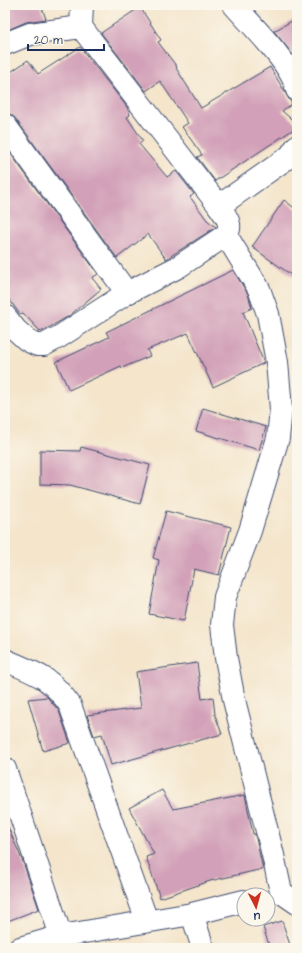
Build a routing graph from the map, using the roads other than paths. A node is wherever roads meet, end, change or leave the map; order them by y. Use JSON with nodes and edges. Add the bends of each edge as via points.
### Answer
{"nodes":[{"id":1,"x":234,"y":5,"type":"edge"},
{"id":2,"x":83,"y":11,"type":"edge"},
{"id":3,"x":5,"y":44,"type":"edge"},
{"id":4,"x":291,"y":63,"type":"edge"},
{"id":5,"x":297,"y":90,"type":"edge"},
{"id":6,"x":5,"y":125,"type":"edge"},
{"id":7,"x":297,"y":146,"type":"edge"},
{"id":8,"x":219,"y":206,"type":"junction"},
{"id":9,"x":226,"y":235,"type":"junction"},
{"id":10,"x":127,"y":293,"type":"junction"},
{"id":11,"x":5,"y":316,"type":"edge"},
{"id":12,"x":5,"y":660,"type":"edge"},
{"id":13,"x":5,"y":769,"type":"edge"},
{"id":14,"x":286,"y":896,"type":"edge"},
{"id":15,"x":236,"y":903,"type":"edge"},
{"id":16,"x":192,"y":914,"type":"junction"},
{"id":17,"x":148,"y":921,"type":"junction"},
{"id":18,"x":61,"y":936,"type":"junction"},
{"id":19,"x":20,"y":948,"type":"edge"},
{"id":20,"x":203,"y":948,"type":"edge"}],
"edges":[{"from":1,"to":4,"type":"street"},
{"from":2,"to":3,"type":"street"},
{"from":2,"to":8,"type":"street"},
{"from":4,"to":5,"type":"street"},
{"from":6,"to":10,"type":"street"},
{"from":7,"to":8,"type":"street","via":[[290,156]]},
{"from":8,"to":9,"type":"street","via":[[230,225]]},
{"from":9,"to":10,"type":"street","via":[[178,267]]},
{"from":9,"to":14,"type":"street","via":[[259,288],[268,314],[277,362],[281,409],[278,438],[250,531],[225,597],[222,625],[234,700],[273,855]]},
{"from":10,"to":11,"type":"street","via":[[44,345],[27,340]]},
{"from":12,"to":17,"type":"street","via":[[44,677],[70,706]]},
{"from":13,"to":18,"type":"street"},
{"from":15,"to":16,"type":"street"},
{"from":16,"to":17,"type":"street"},
{"from":16,"to":20,"type":"street"},
{"from":17,"to":18,"type":"street"},
{"from":18,"to":19,"type":"street"}]}
